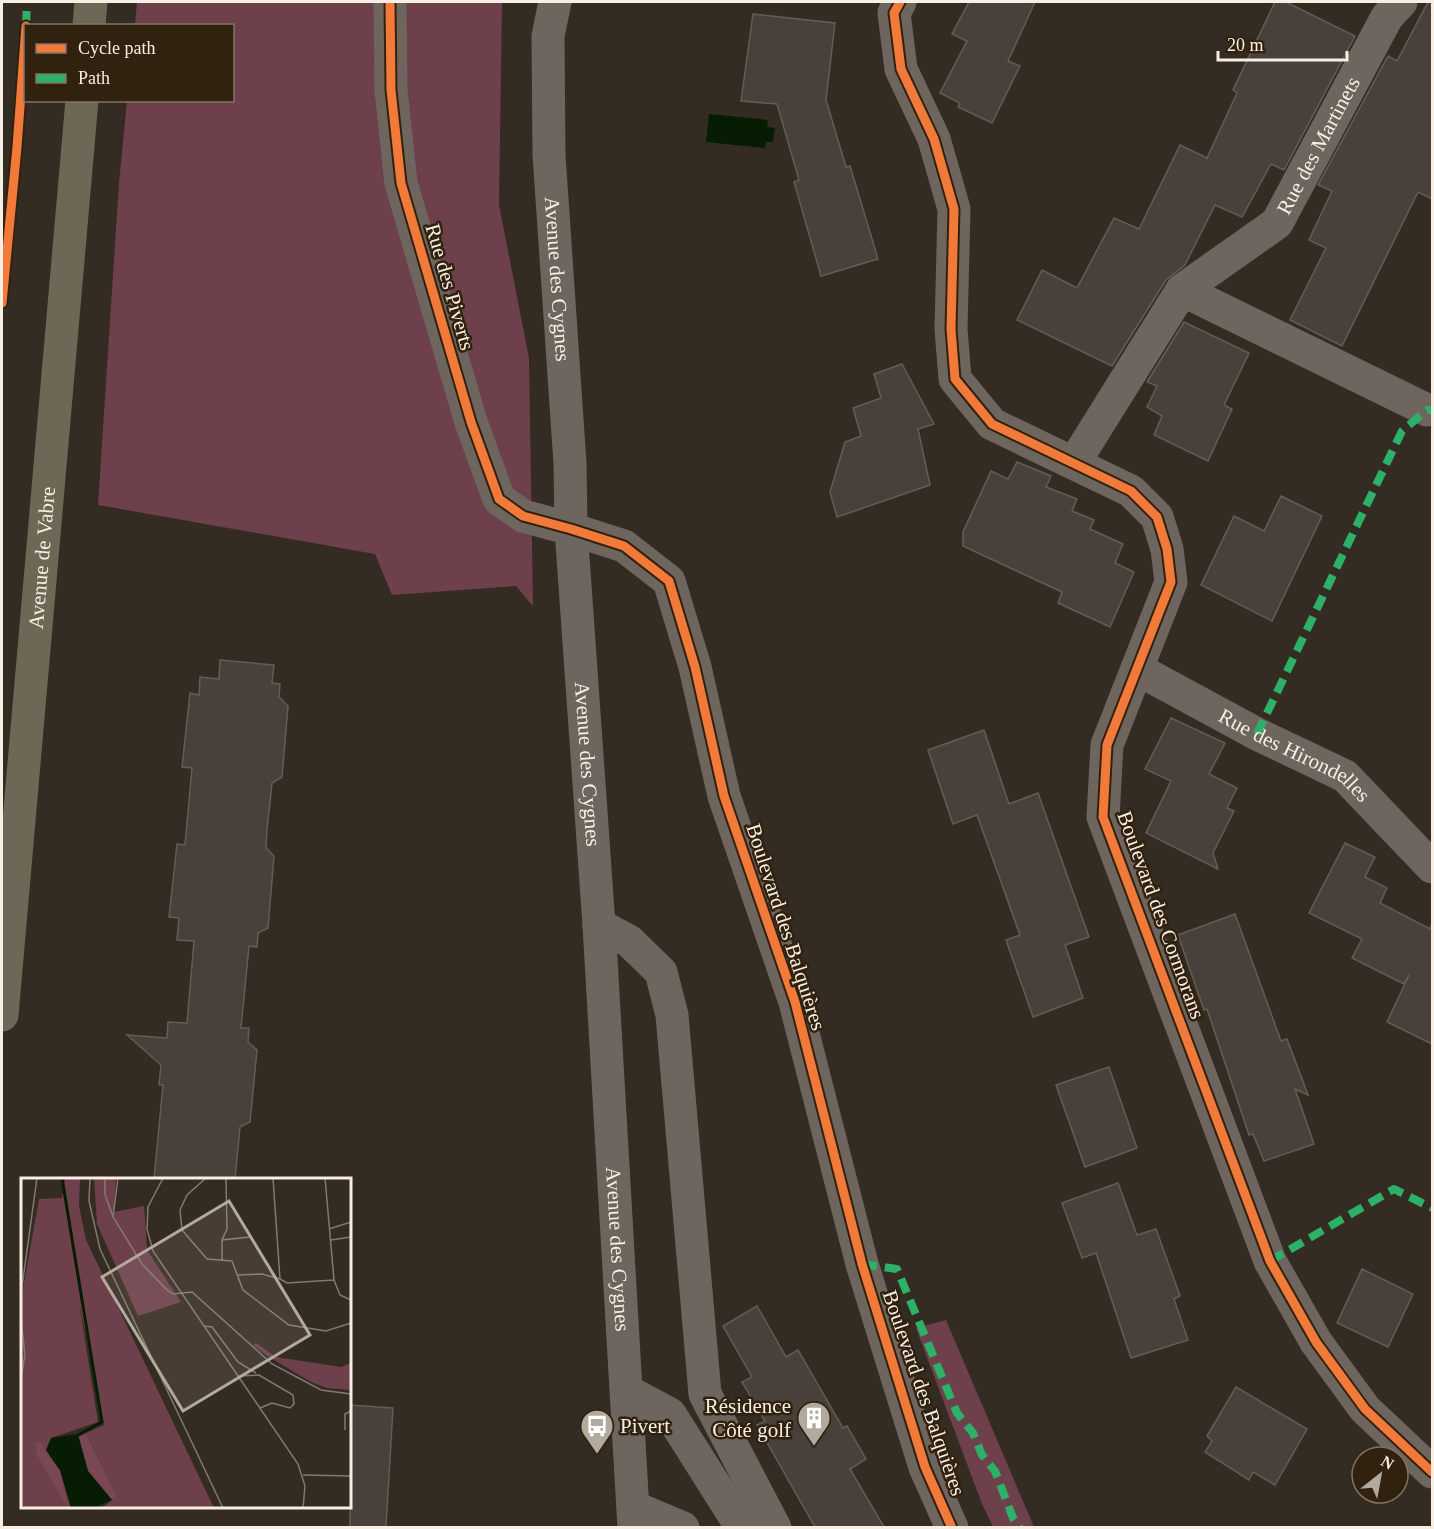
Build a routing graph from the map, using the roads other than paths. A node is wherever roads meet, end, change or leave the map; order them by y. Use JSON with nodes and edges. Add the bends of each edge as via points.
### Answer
{"nodes":[{"id":1,"x":91,"y":2,"type":"edge"},
{"id":2,"x":390,"y":2,"type":"edge"},
{"id":3,"x":555,"y":2,"type":"edge"},
{"id":4,"x":900,"y":2,"type":"edge"},
{"id":5,"x":1401,"y":2,"type":"edge"},
{"id":6,"x":89,"y":24,"type":"edge"},
{"id":7,"x":82,"y":102,"type":"edge"},
{"id":8,"x":1182,"y":290,"type":"junction"},
{"id":9,"x":1427,"y":410,"type":"dead end"},
{"id":10,"x":1074,"y":464,"type":"junction"},
{"id":11,"x":572,"y":529,"type":"junction"},
{"id":12,"x":1137,"y":669,"type":"junction"},
{"id":13,"x":1432,"y":867,"type":"edge"},
{"id":14,"x":599,"y":925,"type":"junction"},
{"id":15,"x":2,"y":1016,"type":"edge"},
{"id":16,"x":627,"y":1391,"type":"junction"},
{"id":17,"x":1432,"y":1472,"type":"edge"},
{"id":18,"x":634,"y":1517,"type":"edge"},
{"id":19,"x":683,"y":1527,"type":"edge"},
{"id":20,"x":742,"y":1527,"type":"edge"},
{"id":21,"x":775,"y":1527,"type":"edge"},
{"id":22,"x":952,"y":1527,"type":"edge"}],
"edges":[{"from":1,"to":6,"type":"main road"},
{"from":2,"to":11,"type":"street","name":"Rue des Piverts","via":[[391,90],[401,183],[471,422],[499,499],[523,516]]},
{"from":3,"to":11,"type":"street","name":"Avenue des Cygnes","via":[[548,36],[549,155]]},
{"from":4,"to":10,"type":"street","name":"Boulevard des Cormorans","via":[[894,13],[901,69],[934,139],[954,209],[951,329],[955,379],[992,424]]},
{"from":5,"to":8,"type":"street","name":"Rue des Martinets","via":[[1387,17],[1277,223]]},
{"from":7,"to":15,"type":"main road","name":"Avenue de Vabre"},
{"from":8,"to":9,"type":"street"},
{"from":8,"to":10,"type":"street","name":"Rue des Martinets"},
{"from":10,"to":12,"type":"street","name":"Boulevard des Cormorans","via":[[1131,491],[1157,517],[1167,549],[1171,582]]},
{"from":11,"to":14,"type":"street","name":"Avenue des Cygnes"},
{"from":11,"to":22,"type":"street","name":"Boulevard des Balquières","via":[[624,546],[669,581],[695,667],[724,796],[795,1002],[862,1264],[925,1467]]},
{"from":12,"to":13,"type":"street","name":"Rue des Hirondelles","via":[[1345,776]]},
{"from":12,"to":17,"type":"street","name":"Boulevard des Cormorans","via":[[1107,745],[1103,817],[1270,1261],[1316,1341],[1365,1409]]},
{"from":14,"to":16,"type":"street","name":"Avenue des Cygnes"},
{"from":14,"to":21,"type":"street","via":[[629,941],[661,972],[672,1015],[705,1394]]},
{"from":16,"to":18,"type":"street","name":"Avenue des Cygnes"},
{"from":16,"to":20,"type":"street","via":[[670,1414]]},
{"from":18,"to":19,"type":"street"}]}
